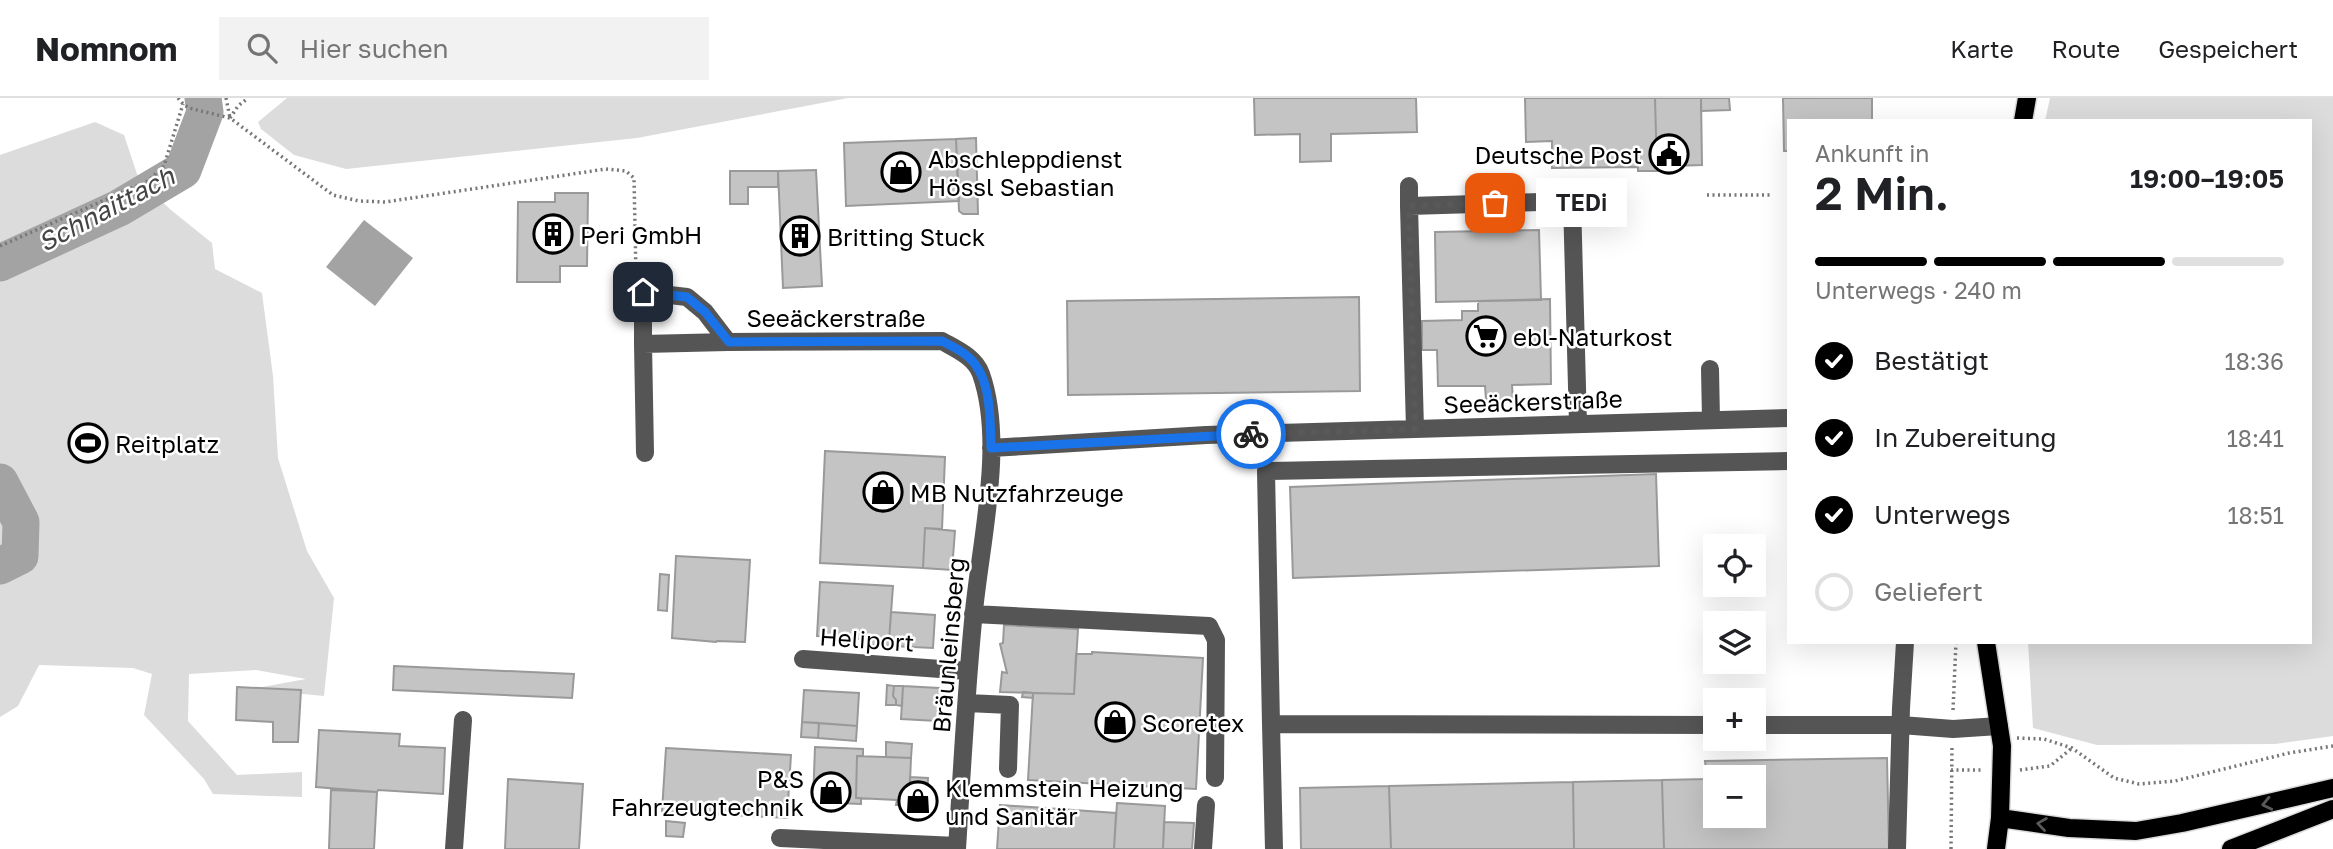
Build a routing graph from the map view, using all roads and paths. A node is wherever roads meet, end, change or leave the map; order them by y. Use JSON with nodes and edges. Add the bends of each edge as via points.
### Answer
{"nodes":[{"id":1,"x":178,"y":98,"type":"edge"},
{"id":2,"x":226,"y":98,"type":"edge"},
{"id":3,"x":248,"y":98,"type":"edge"},
{"id":4,"x":2027,"y":98,"type":"edge"},
{"id":5,"x":183,"y":104,"type":"junction"},
{"id":6,"x":230,"y":118,"type":"junction"},
{"id":7,"x":2023,"y":119,"type":"edge"},
{"id":8,"x":1409,"y":186,"type":"dead end"},
{"id":9,"x":1707,"y":195,"type":"dead end"},
{"id":10,"x":1771,"y":195,"type":"dead end"},
{"id":11,"x":1409,"y":206,"type":"junction"},
{"id":12,"x":0,"y":246,"type":"edge"},
{"id":13,"x":643,"y":292,"type":"junction"},
{"id":14,"x":729,"y":342,"type":"junction"},
{"id":15,"x":643,"y":344,"type":"junction"},
{"id":16,"x":1710,"y":369,"type":"dead end"},
{"id":17,"x":1787,"y":418,"type":"edge"},
{"id":18,"x":1712,"y":420,"type":"junction"},
{"id":19,"x":1578,"y":424,"type":"junction"},
{"id":20,"x":1415,"y":429,"type":"junction"},
{"id":21,"x":991,"y":448,"type":"junction"},
{"id":22,"x":645,"y":453,"type":"dead end"},
{"id":23,"x":1787,"y":461,"type":"edge"},
{"id":24,"x":974,"y":614,"type":"junction"},
{"id":25,"x":1905,"y":644,"type":"edge"},
{"id":26,"x":1956,"y":644,"type":"edge"},
{"id":27,"x":1986,"y":644,"type":"edge"},
{"id":28,"x":803,"y":659,"type":"dead end"},
{"id":29,"x":968,"y":671,"type":"junction"},
{"id":30,"x":967,"y":703,"type":"junction"},
{"id":31,"x":463,"y":720,"type":"dead end"},
{"id":32,"x":1271,"y":724,"type":"junction"},
{"id":33,"x":1703,"y":725,"type":"edge"},
{"id":34,"x":1766,"y":725,"type":"edge"},
{"id":35,"x":1901,"y":725,"type":"junction"},
{"id":36,"x":1953,"y":729,"type":"junction"},
{"id":37,"x":2000,"y":731,"type":"junction"},
{"id":38,"x":2333,"y":746,"type":"edge"},
{"id":39,"x":1008,"y":769,"type":"dead end"},
{"id":40,"x":1214,"y":778,"type":"dead end"},
{"id":41,"x":2333,"y":788,"type":"edge"},
{"id":42,"x":1206,"y":805,"type":"dead end"},
{"id":43,"x":2333,"y":809,"type":"edge"},
{"id":44,"x":2000,"y":818,"type":"junction"},
{"id":45,"x":780,"y":838,"type":"dead end"},
{"id":46,"x":957,"y":848,"type":"edge"},
{"id":47,"x":454,"y":849,"type":"edge"},
{"id":48,"x":1203,"y":849,"type":"edge"},
{"id":49,"x":1274,"y":849,"type":"edge"},
{"id":50,"x":1897,"y":849,"type":"edge"},
{"id":51,"x":1951,"y":849,"type":"edge"},
{"id":52,"x":1996,"y":849,"type":"edge"},
{"id":53,"x":2231,"y":849,"type":"edge"}],
"edges":[{"from":1,"to":5,"type":"path"},
{"from":2,"to":6,"type":"path"},
{"from":3,"to":6,"type":"path"},
{"from":4,"to":7,"type":"main road"},
{"from":5,"to":6,"type":"path"},
{"from":5,"to":12,"type":"path","via":[[164,166],[148,181]]},
{"from":6,"to":13,"type":"path","via":[[333,195],[359,201],[385,202],[606,169],[626,171],[634,178],[636,286]]},
{"from":8,"to":11,"type":"street"},
{"from":9,"to":10,"type":"path"},
{"from":11,"to":19,"type":"street","via":[[1572,201]]},
{"from":11,"to":20,"type":"street"},
{"from":13,"to":14,"type":"street","name":"Seeäckerstraße","via":[[687,297]]},
{"from":13,"to":15,"type":"street"},
{"from":14,"to":15,"type":"street","name":"Seeäckerstraße"},
{"from":14,"to":21,"type":"street","name":"Seeäckerstraße","via":[[942,341],[967,355],[980,371],[990,408]]},
{"from":15,"to":22,"type":"street"},
{"from":16,"to":18,"type":"street"},
{"from":17,"to":18,"type":"street","name":"Seeäckerstraße"},
{"from":18,"to":19,"type":"street","name":"Seeäckerstraße"},
{"from":19,"to":20,"type":"street","name":"Seeäckerstraße"},
{"from":20,"to":21,"type":"street","name":"Seeäckerstraße"},
{"from":21,"to":24,"type":"street","name":"Bräunleinsberg"},
{"from":23,"to":32,"type":"street","via":[[1266,471]]},
{"from":24,"to":29,"type":"street","name":"Bräunleinsberg"},
{"from":24,"to":40,"type":"street","via":[[1209,626],[1216,640]]},
{"from":25,"to":35,"type":"street"},
{"from":26,"to":36,"type":"path"},
{"from":27,"to":37,"type":"main road"},
{"from":28,"to":29,"type":"street","name":"Heliport"},
{"from":29,"to":30,"type":"street","name":"Bräunleinsberg"},
{"from":30,"to":39,"type":"street","via":[[1010,705]]},
{"from":30,"to":46,"type":"street","name":"Bräunleinsberg"},
{"from":31,"to":47,"type":"street"},
{"from":32,"to":33,"type":"street"},
{"from":32,"to":49,"type":"street"},
{"from":34,"to":35,"type":"street"},
{"from":35,"to":36,"type":"street"},
{"from":35,"to":50,"type":"street"},
{"from":36,"to":37,"type":"street"},
{"from":36,"to":51,"type":"path"},
{"from":37,"to":38,"type":"path","via":[[2072,748],[2114,778],[2139,783],[2175,780]]},
{"from":37,"to":44,"type":"main road"},
{"from":41,"to":44,"type":"main road","one_way":true,"via":[[2136,831]]},
{"from":42,"to":48,"type":"street"},
{"from":43,"to":53,"type":"main road"},
{"from":44,"to":52,"type":"main road"},
{"from":45,"to":46,"type":"street","name":"Bräunleinsberg"}]}
